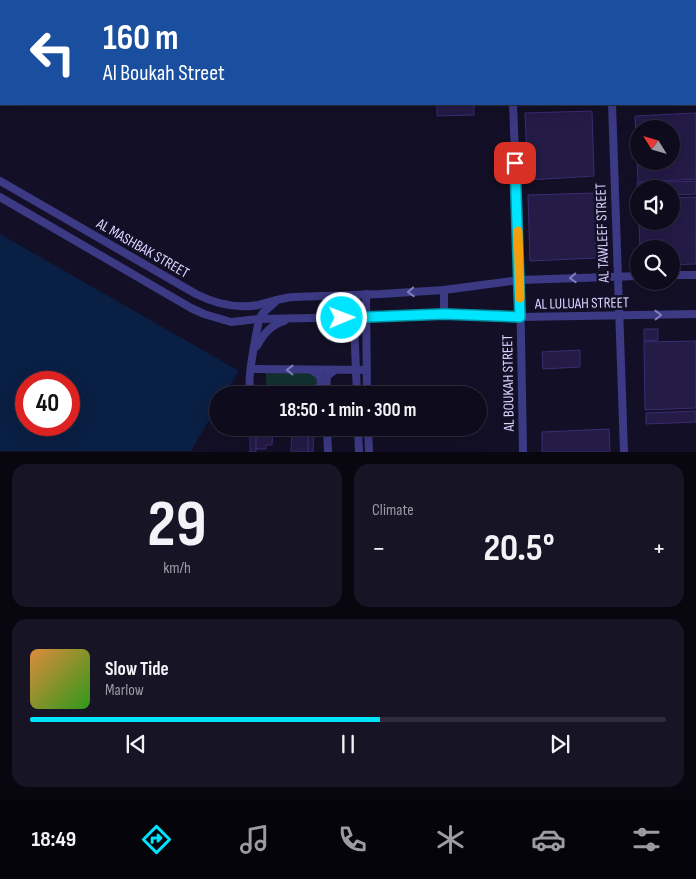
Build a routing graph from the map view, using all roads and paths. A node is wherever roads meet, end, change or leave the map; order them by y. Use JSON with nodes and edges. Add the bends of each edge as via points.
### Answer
{"nodes":[{"id":1,"x":513,"y":105,"type":"edge"},
{"id":2,"x":612,"y":105,"type":"edge"},
{"id":3,"x":0,"y":181,"type":"edge"},
{"id":4,"x":0,"y":197,"type":"edge"},
{"id":5,"x":696,"y":275,"type":"edge"},
{"id":6,"x":617,"y":276,"type":"junction"},
{"id":7,"x":630,"y":276,"type":"edge"},
{"id":8,"x":680,"y":276,"type":"edge"},
{"id":9,"x":520,"y":280,"type":"junction"},
{"id":10,"x":444,"y":290,"type":"junction"},
{"id":11,"x":353,"y":294,"type":"junction"},
{"id":12,"x":366,"y":294,"type":"junction"},
{"id":13,"x":281,"y":298,"type":"junction"},
{"id":14,"x":223,"y":305,"type":"junction"},
{"id":15,"x":444,"y":314,"type":"junction"},
{"id":16,"x":696,"y":314,"type":"edge"},
{"id":17,"x":618,"y":316,"type":"junction"},
{"id":18,"x":354,"y":317,"type":"junction"},
{"id":19,"x":366,"y":317,"type":"junction"},
{"id":20,"x":520,"y":317,"type":"junction"},
{"id":21,"x":218,"y":318,"type":"junction"},
{"id":22,"x":259,"y":319,"type":"junction"},
{"id":23,"x":292,"y":319,"type":"junction"},
{"id":24,"x":254,"y":355,"type":"junction"},
{"id":25,"x":251,"y":368,"type":"junction"},
{"id":26,"x":356,"y":369,"type":"junction"},
{"id":27,"x":312,"y":370,"type":"junction"},
{"id":28,"x":335,"y":370,"type":"junction"},
{"id":29,"x":366,"y":370,"type":"junction"},
{"id":30,"x":250,"y":386,"type":"edge"},
{"id":31,"x":319,"y":386,"type":"edge"},
{"id":32,"x":326,"y":386,"type":"edge"},
{"id":33,"x":357,"y":386,"type":"edge"},
{"id":34,"x":367,"y":386,"type":"edge"},
{"id":35,"x":328,"y":436,"type":"edge"},
{"id":36,"x":358,"y":436,"type":"edge"},
{"id":37,"x":368,"y":436,"type":"edge"},
{"id":38,"x":328,"y":452,"type":"edge"},
{"id":39,"x":359,"y":452,"type":"edge"},
{"id":40,"x":369,"y":452,"type":"edge"},
{"id":41,"x":522,"y":452,"type":"edge"},
{"id":42,"x":624,"y":452,"type":"edge"}],
"edges":[{"from":1,"to":9,"type":"street","name":"AL BOUKAH STREET"},
{"from":2,"to":6,"type":"street","name":"AL TAWLEEF STREET"},
{"from":3,"to":14,"type":"street","name":"AL MASHBAK STREET","via":[[196,294]]},
{"from":4,"to":21,"type":"street","name":"AL MASHBAK STREET","via":[[191,308]]},
{"from":5,"to":8,"type":"street"},
{"from":6,"to":7,"type":"street","name":"AL LULUAH STREET"},
{"from":6,"to":9,"type":"street","name":"AL LULUAH STREET","one_way":true},
{"from":6,"to":17,"type":"street","name":"AL TAWLEEF STREET"},
{"from":9,"to":10,"type":"street","name":"AL LULUAH STREET"},
{"from":9,"to":20,"type":"street","name":"AL BOUKAH STREET"},
{"from":10,"to":12,"type":"street","name":"AL LULUAH STREET","one_way":true},
{"from":10,"to":15,"type":"street"},
{"from":11,"to":12,"type":"street","name":"AL LULUAH STREET"},
{"from":11,"to":13,"type":"street","name":"AL LULUAH STREET"},
{"from":11,"to":18,"type":"street"},
{"from":12,"to":19,"type":"street"},
{"from":13,"to":14,"type":"street","name":"AL MASHBAK STREET","via":[[246,307]]},
{"from":13,"to":22,"type":"street"},
{"from":14,"to":21,"type":"street"},
{"from":15,"to":19,"type":"street","name":"AL LULUAH STREET"},
{"from":15,"to":20,"type":"street","name":"AL LULUAH STREET"},
{"from":17,"to":16,"type":"street","name":"AL LULUAH STREET","one_way":true},
{"from":17,"to":20,"type":"street","name":"AL LULUAH STREET"},
{"from":17,"to":42,"type":"street","name":"AL TAWLEEF STREET"},
{"from":18,"to":19,"type":"street","name":"AL LULUAH STREET"},
{"from":18,"to":23,"type":"street","name":"AL LULUAH STREET"},
{"from":18,"to":26,"type":"street"},
{"from":19,"to":29,"type":"street"},
{"from":20,"to":41,"type":"street","name":"AL BOUKAH STREET"},
{"from":21,"to":22,"type":"street","name":"AL MASHBAK STREET","via":[[231,322]]},
{"from":22,"to":23,"type":"street","name":"AL LULUAH STREET"},
{"from":22,"to":24,"type":"street"},
{"from":23,"to":24,"type":"street","via":[[279,323],[263,335]]},
{"from":24,"to":25,"type":"street"},
{"from":27,"to":25,"type":"street","one_way":true},
{"from":25,"to":30,"type":"street"},
{"from":26,"to":28,"type":"street"},
{"from":26,"to":29,"type":"street"},
{"from":26,"to":33,"type":"street"},
{"from":27,"to":28,"type":"street"},
{"from":27,"to":31,"type":"street","via":[[318,374]]},
{"from":28,"to":32,"type":"street","via":[[327,376]]},
{"from":29,"to":34,"type":"street"},
{"from":35,"to":38,"type":"street"},
{"from":36,"to":39,"type":"street"},
{"from":37,"to":40,"type":"street"}]}
